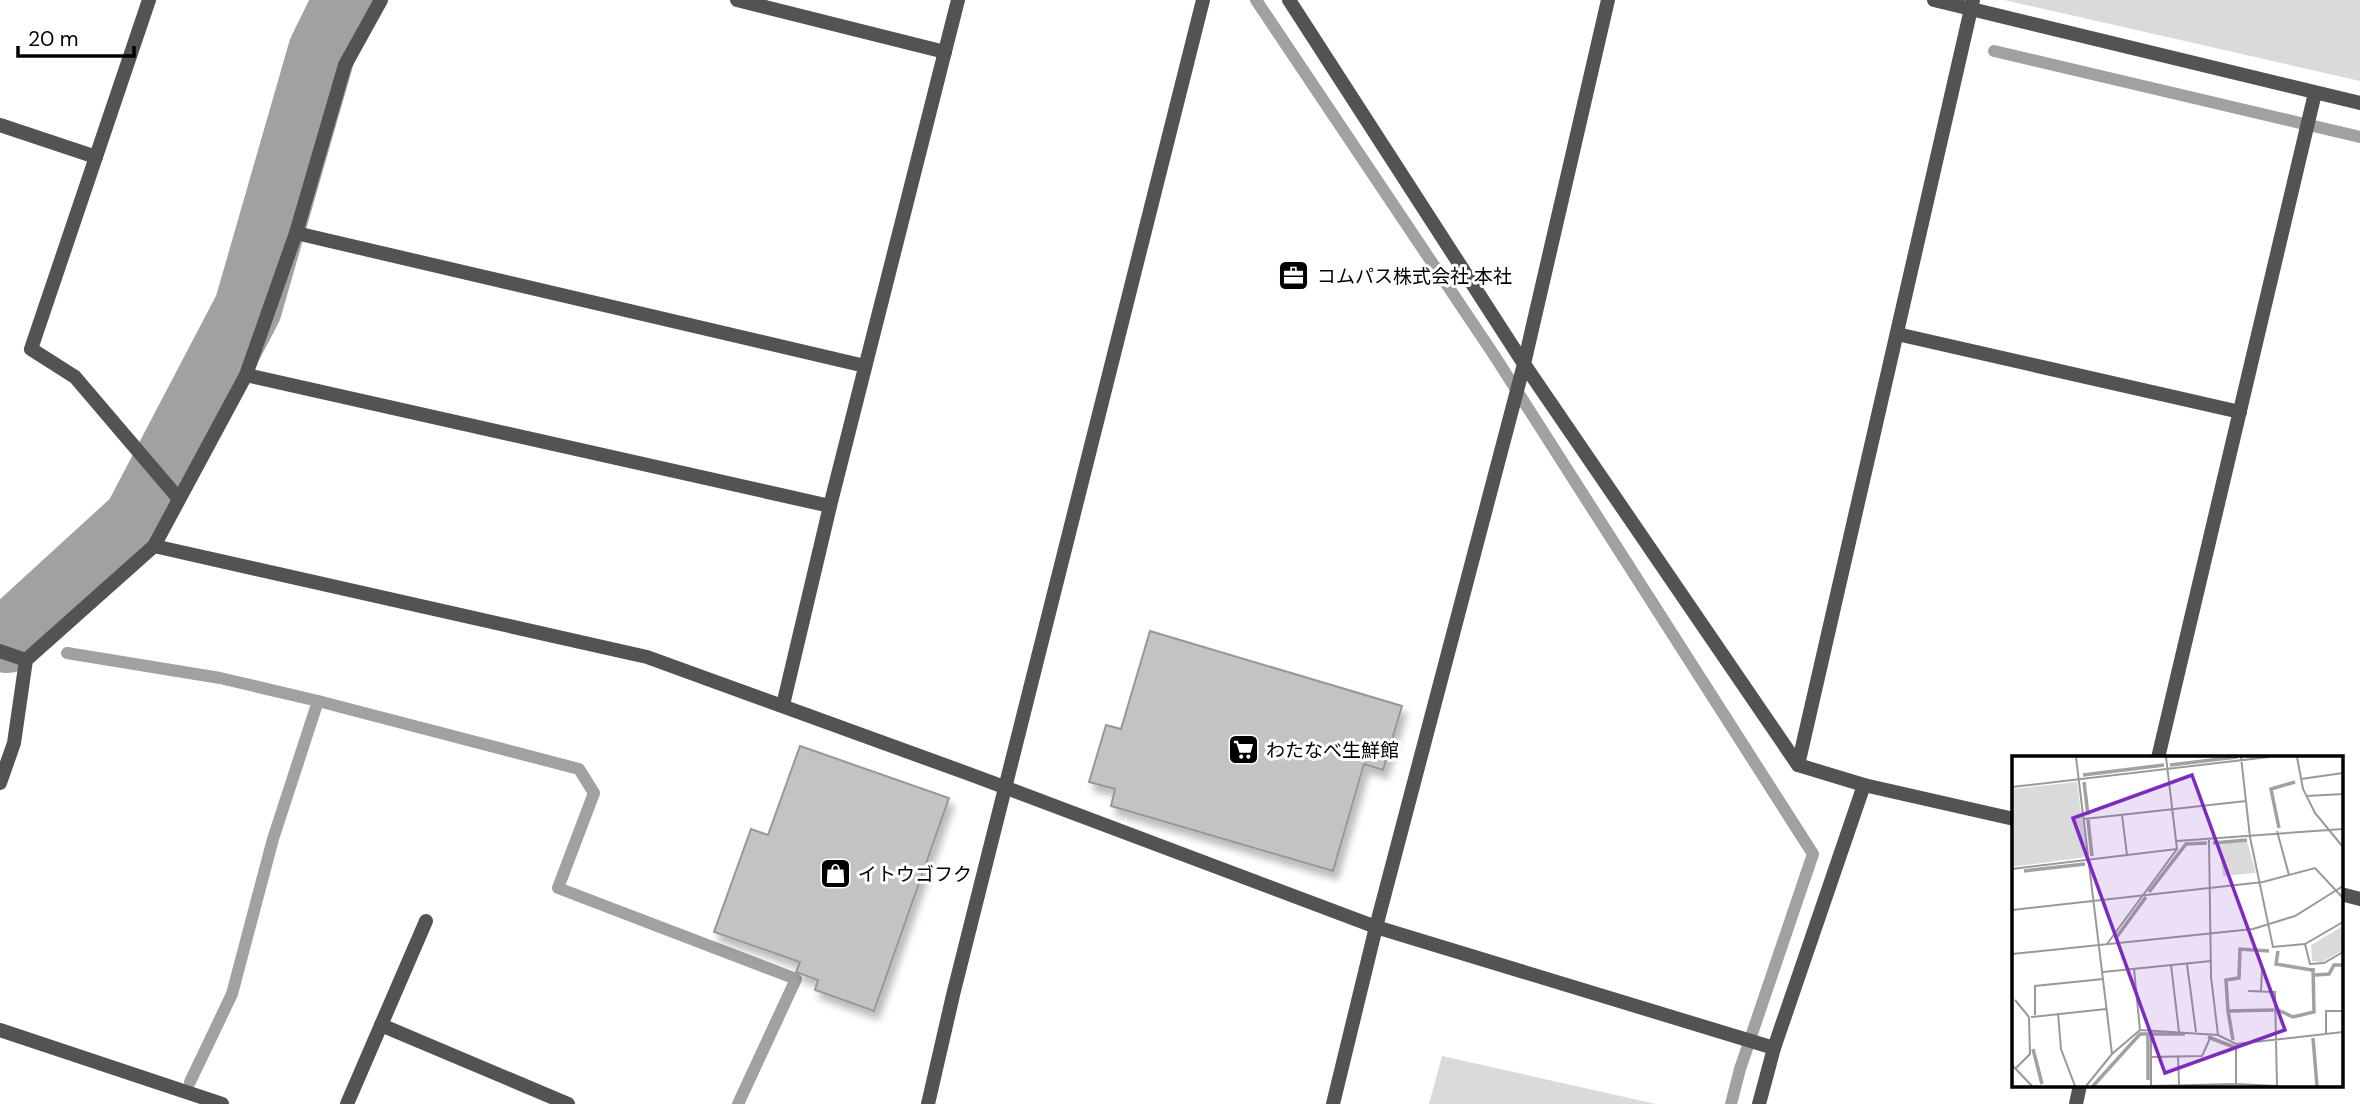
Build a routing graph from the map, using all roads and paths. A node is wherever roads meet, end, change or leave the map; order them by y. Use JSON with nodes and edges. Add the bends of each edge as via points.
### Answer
{"nodes":[{"id":1,"x":149,"y":0,"type":"edge"},
{"id":2,"x":737,"y":0,"type":"edge"},
{"id":3,"x":958,"y":0,"type":"edge"},
{"id":4,"x":1203,"y":0,"type":"edge"},
{"id":5,"x":1289,"y":0,"type":"edge"},
{"id":6,"x":1608,"y":0,"type":"edge"},
{"id":7,"x":1934,"y":0,"type":"edge"},
{"id":8,"x":378,"y":1,"type":"edge"},
{"id":9,"x":1972,"y":4,"type":"edge"},
{"id":10,"x":945,"y":52,"type":"junction"},
{"id":11,"x":2315,"y":93,"type":"junction"},
{"id":12,"x":2360,"y":103,"type":"edge"},
{"id":13,"x":0,"y":125,"type":"edge"},
{"id":14,"x":96,"y":157,"type":"junction"},
{"id":15,"x":296,"y":233,"type":"junction"},
{"id":16,"x":1897,"y":334,"type":"junction"},
{"id":17,"x":865,"y":366,"type":"junction"},
{"id":18,"x":1522,"y":370,"type":"junction"},
{"id":19,"x":246,"y":375,"type":"junction"},
{"id":20,"x":2240,"y":411,"type":"junction"},
{"id":21,"x":179,"y":499,"type":"junction"},
{"id":22,"x":830,"y":506,"type":"junction"},
{"id":23,"x":154,"y":546,"type":"junction"},
{"id":24,"x":0,"y":651,"type":"edge"},
{"id":25,"x":26,"y":660,"type":"junction"},
{"id":26,"x":783,"y":705,"type":"junction"},
{"id":27,"x":2158,"y":756,"type":"edge"},
{"id":28,"x":1798,"y":765,"type":"junction"},
{"id":29,"x":0,"y":783,"type":"edge"},
{"id":30,"x":1864,"y":785,"type":"junction"},
{"id":31,"x":1005,"y":788,"type":"junction"},
{"id":32,"x":2012,"y":819,"type":"edge"},
{"id":33,"x":2342,"y":894,"type":"edge"},
{"id":34,"x":2360,"y":899,"type":"edge"},
{"id":35,"x":426,"y":921,"type":"dead end"},
{"id":36,"x":1376,"y":927,"type":"junction"},
{"id":37,"x":381,"y":1026,"type":"junction"},
{"id":38,"x":0,"y":1030,"type":"edge"},
{"id":39,"x":1769,"y":1047,"type":"junction"},
{"id":40,"x":2080,"y":1086,"type":"edge"},
{"id":41,"x":222,"y":1104,"type":"edge"},
{"id":42,"x":347,"y":1104,"type":"edge"},
{"id":43,"x":568,"y":1104,"type":"edge"},
{"id":44,"x":929,"y":1104,"type":"edge"},
{"id":45,"x":1333,"y":1104,"type":"edge"},
{"id":46,"x":1759,"y":1104,"type":"edge"},
{"id":47,"x":2076,"y":1104,"type":"edge"}],
"edges":[{"from":1,"to":14,"type":"street"},
{"from":2,"to":10,"type":"street"},
{"from":3,"to":10,"type":"street"},
{"from":4,"to":31,"type":"street"},
{"from":5,"to":18,"type":"street"},
{"from":6,"to":18,"type":"street"},
{"from":7,"to":9,"type":"street"},
{"from":8,"to":15,"type":"street","via":[[345,65]]},
{"from":9,"to":11,"type":"street"},
{"from":9,"to":16,"type":"street"},
{"from":10,"to":17,"type":"street"},
{"from":11,"to":12,"type":"street"},
{"from":11,"to":20,"type":"street"},
{"from":13,"to":14,"type":"street"},
{"from":14,"to":21,"type":"street","via":[[31,349],[75,377]]},
{"from":15,"to":17,"type":"street"},
{"from":15,"to":19,"type":"street"},
{"from":16,"to":20,"type":"street"},
{"from":16,"to":28,"type":"street"},
{"from":17,"to":22,"type":"street"},
{"from":18,"to":28,"type":"street"},
{"from":18,"to":36,"type":"street"},
{"from":19,"to":21,"type":"street"},
{"from":19,"to":22,"type":"street"},
{"from":20,"to":27,"type":"street"},
{"from":21,"to":23,"type":"street"},
{"from":22,"to":26,"type":"street"},
{"from":23,"to":25,"type":"street"},
{"from":23,"to":26,"type":"street","via":[[647,657]]},
{"from":24,"to":25,"type":"street"},
{"from":25,"to":29,"type":"street","via":[[14,743]]},
{"from":26,"to":31,"type":"street"},
{"from":28,"to":30,"type":"street"},
{"from":30,"to":32,"type":"street"},
{"from":30,"to":39,"type":"street"},
{"from":31,"to":36,"type":"street"},
{"from":31,"to":44,"type":"street"},
{"from":33,"to":34,"type":"street"},
{"from":35,"to":37,"type":"street"},
{"from":36,"to":39,"type":"street"},
{"from":36,"to":45,"type":"street"},
{"from":37,"to":42,"type":"street"},
{"from":37,"to":43,"type":"street"},
{"from":38,"to":41,"type":"street"},
{"from":39,"to":46,"type":"street"},
{"from":40,"to":47,"type":"street"}]}
